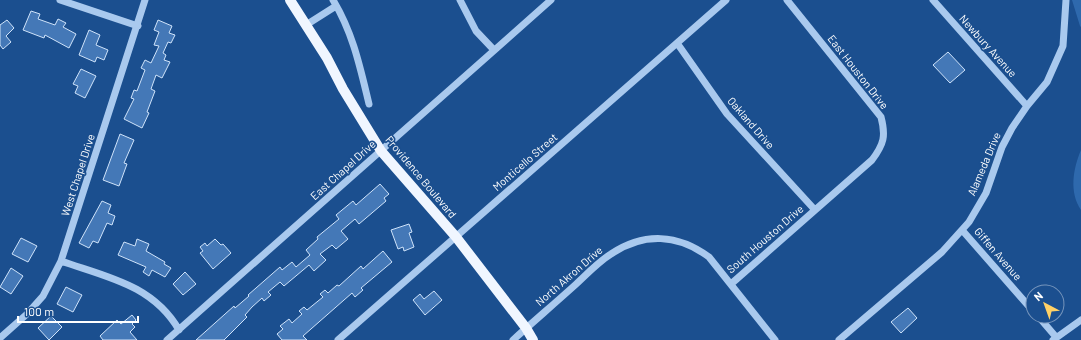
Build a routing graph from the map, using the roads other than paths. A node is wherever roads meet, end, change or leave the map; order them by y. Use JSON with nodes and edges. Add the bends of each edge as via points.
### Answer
{"nodes":[{"id":1,"x":60,"y":0,"type":"edge"},
{"id":2,"x":145,"y":0,"type":"edge"},
{"id":3,"x":290,"y":0,"type":"edge"},
{"id":4,"x":460,"y":0,"type":"edge"},
{"id":5,"x":551,"y":0,"type":"edge"},
{"id":6,"x":726,"y":0,"type":"edge"},
{"id":7,"x":787,"y":0,"type":"edge"},
{"id":8,"x":933,"y":0,"type":"edge"},
{"id":9,"x":1066,"y":0,"type":"edge"},
{"id":10,"x":335,"y":3,"type":"edge"},
{"id":11,"x":306,"y":25,"type":"junction"},
{"id":12,"x":138,"y":26,"type":"junction"},
{"id":13,"x":677,"y":44,"type":"junction"},
{"id":14,"x":494,"y":50,"type":"junction"},
{"id":15,"x":369,"y":104,"type":"dead end"},
{"id":16,"x":1027,"y":106,"type":"junction"},
{"id":17,"x":381,"y":151,"type":"junction"},
{"id":18,"x":815,"y":210,"type":"junction"},
{"id":19,"x":962,"y":230,"type":"junction"},
{"id":20,"x":456,"y":237,"type":"junction"},
{"id":21,"x":61,"y":261,"type":"junction"},
{"id":22,"x":731,"y":284,"type":"junction"},
{"id":23,"x":1025,"y":302,"type":"edge"},
{"id":24,"x":1081,"y":320,"type":"edge"},
{"id":25,"x":1044,"y":324,"type":"edge"},
{"id":26,"x":526,"y":328,"type":"junction"},
{"id":27,"x":179,"y":330,"type":"junction"},
{"id":28,"x":1,"y":336,"type":"edge"},
{"id":29,"x":1055,"y":338,"type":"edge"},
{"id":30,"x":167,"y":340,"type":"edge"},
{"id":31,"x":338,"y":340,"type":"edge"},
{"id":32,"x":513,"y":340,"type":"edge"},
{"id":33,"x":533,"y":340,"type":"edge"},
{"id":34,"x":775,"y":340,"type":"edge"},
{"id":35,"x":839,"y":340,"type":"edge"}],
"edges":[{"from":1,"to":12,"type":"street"},
{"from":2,"to":12,"type":"street","name":"West Chapel Drive"},
{"from":3,"to":11,"type":"main road","name":"Providence Boulevard"},
{"from":4,"to":14,"type":"street","via":[[476,31]]},
{"from":5,"to":14,"type":"street","name":"East Chapel Drive"},
{"from":6,"to":13,"type":"street","name":"Monticello Street"},
{"from":7,"to":18,"type":"street","name":"East Houston Drive","via":[[881,117],[885,132],[881,148],[872,160]]},
{"from":8,"to":16,"type":"street","name":"Newbury Avenue"},
{"from":9,"to":16,"type":"street","name":"Alameda Drive","via":[[1063,46],[1047,82]]},
{"from":10,"to":11,"type":"street"},
{"from":10,"to":15,"type":"street","via":[[354,43]]},
{"from":11,"to":17,"type":"main road","name":"Providence Boulevard"},
{"from":12,"to":21,"type":"street","name":"West Chapel Drive"},
{"from":13,"to":18,"type":"street","name":"Oakland Drive","via":[[727,114]]},
{"from":13,"to":20,"type":"street","name":"Monticello Street"},
{"from":14,"to":17,"type":"street","name":"East Chapel Drive"},
{"from":16,"to":19,"type":"street","name":"Alameda Drive","via":[[1002,147],[986,193]]},
{"from":17,"to":20,"type":"main road","name":"Providence Boulevard"},
{"from":17,"to":27,"type":"street","name":"East Chapel Drive"},
{"from":18,"to":22,"type":"street","name":"South Houston Drive"},
{"from":19,"to":23,"type":"street","name":"Giffen Avenue"},
{"from":19,"to":35,"type":"street","name":"Alameda Drive","via":[[942,252]]},
{"from":20,"to":26,"type":"main road","name":"Providence Boulevard"},
{"from":20,"to":31,"type":"street","name":"Monticello Street"},
{"from":21,"to":27,"type":"street","via":[[136,287],[160,304]]},
{"from":21,"to":28,"type":"street","name":"West Chapel Drive","via":[[43,296]]},
{"from":22,"to":26,"type":"street","name":"North Akron Drive","via":[[709,257],[696,248],[672,239],[656,238],[631,243],[610,254]]},
{"from":22,"to":34,"type":"street","name":"North Akron Drive"},
{"from":24,"to":29,"type":"street"},
{"from":25,"to":29,"type":"street"},
{"from":26,"to":32,"type":"street","name":"North Akron Drive"},
{"from":26,"to":33,"type":"main road","name":"Providence Boulevard"},
{"from":27,"to":30,"type":"street","name":"East Chapel Drive"}]}
